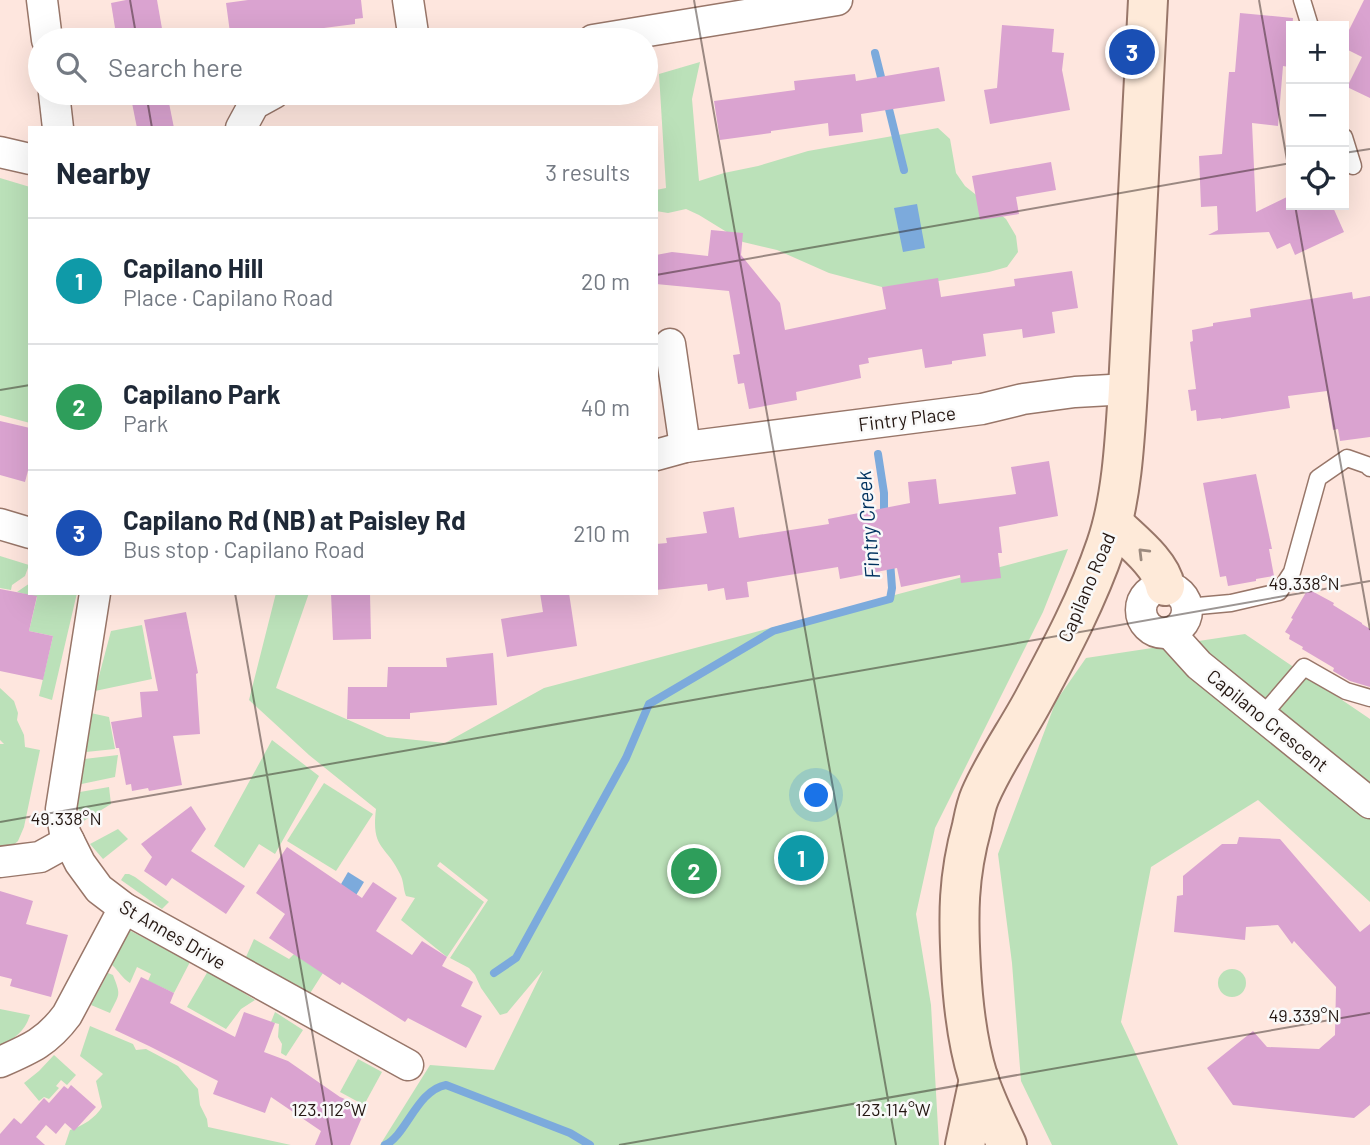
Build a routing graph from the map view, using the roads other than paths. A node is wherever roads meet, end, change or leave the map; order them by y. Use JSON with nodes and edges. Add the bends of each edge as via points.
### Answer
{"nodes":[{"id":1,"x":42,"y":0,"type":"edge"},
{"id":2,"x":408,"y":0,"type":"edge"},
{"id":3,"x":837,"y":0,"type":"edge"},
{"id":4,"x":1148,"y":0,"type":"edge"},
{"id":5,"x":1302,"y":0,"type":"edge"},
{"id":6,"x":1308,"y":21,"type":"edge"},
{"id":7,"x":46,"y":28,"type":"edge"},
{"id":8,"x":412,"y":28,"type":"edge"},
{"id":9,"x":658,"y":29,"type":"edge"},
{"id":10,"x":55,"y":105,"type":"edge"},
{"id":11,"x":253,"y":105,"type":"edge"},
{"id":12,"x":58,"y":126,"type":"edge"},
{"id":13,"x":242,"y":126,"type":"edge"},
{"id":14,"x":1347,"y":147,"type":"edge"},
{"id":15,"x":0,"y":152,"type":"edge"},
{"id":16,"x":28,"y":159,"type":"edge"},
{"id":17,"x":1353,"y":166,"type":"dead end"},
{"id":18,"x":670,"y":344,"type":"dead end"},
{"id":19,"x":1128,"y":389,"type":"junction"},
{"id":20,"x":685,"y":447,"type":"junction"},
{"id":21,"x":658,"y":454,"type":"edge"},
{"id":22,"x":1370,"y":468,"type":"edge"},
{"id":23,"x":1113,"y":523,"type":"junction"},
{"id":24,"x":0,"y":524,"type":"edge"},
{"id":25,"x":28,"y":532,"type":"edge"},
{"id":26,"x":95,"y":595,"type":"edge"},
{"id":27,"x":1176,"y":597,"type":"junction"},
{"id":28,"x":1170,"y":633,"type":"junction"},
{"id":29,"x":1370,"y":698,"type":"edge"},
{"id":30,"x":1262,"y":716,"type":"junction"},
{"id":31,"x":1370,"y":803,"type":"edge"},
{"id":32,"x":69,"y":841,"type":"junction"},
{"id":33,"x":0,"y":862,"type":"edge"},
{"id":34,"x":124,"y":908,"type":"junction"},
{"id":35,"x":0,"y":1062,"type":"edge"},
{"id":36,"x":408,"y":1065,"type":"dead end"},
{"id":37,"x":979,"y":1079,"type":"junction"},
{"id":38,"x":965,"y":1145,"type":"edge"},
{"id":39,"x":1007,"y":1145,"type":"edge"}],
"edges":[{"from":1,"to":7,"type":"street"},
{"from":2,"to":8,"type":"street"},
{"from":3,"to":9,"type":"street"},
{"from":4,"to":19,"type":"main road","name":"Capilano Road"},
{"from":5,"to":6,"type":"lane"},
{"from":10,"to":12,"type":"street"},
{"from":11,"to":13,"type":"street"},
{"from":14,"to":17,"type":"lane"},
{"from":15,"to":16,"type":"street"},
{"from":18,"to":20,"type":"street"},
{"from":19,"to":20,"type":"street","name":"Fintry Place","via":[[1075,392],[982,409]]},
{"from":19,"to":23,"type":"main road","name":"Capilano Road"},
{"from":20,"to":21,"type":"street","name":"Fintry Place"},
{"from":22,"to":27,"type":"lane","via":[[1347,458],[1318,478],[1292,572],[1279,592],[1231,603]]},
{"from":27,"to":23,"type":"main road","one_way":true,"via":[[1148,558]]},
{"from":23,"to":37,"type":"main road","name":"Capilano Road","via":[[1069,632],[979,798],[965,851],[959,908],[963,997]]},
{"from":24,"to":25,"type":"street"},
{"from":26,"to":32,"type":"street","name":"St Annes Drive","via":[[61,809]]},
{"from":27,"to":28,"type":"street","via":[[1185,620]]},
{"from":27,"to":28,"type":"street","name":"Capilano Crescent","via":[[1157,587],[1141,605],[1147,627]]},
{"from":28,"to":30,"type":"street","name":"Capilano Crescent","via":[[1199,665]]},
{"from":29,"to":30,"type":"lane","via":[[1346,691],[1304,667]]},
{"from":30,"to":31,"type":"street","name":"Capilano Crescent"},
{"from":32,"to":33,"type":"street","via":[[40,857]]},
{"from":32,"to":34,"type":"street","name":"St Annes Drive","via":[[94,883]]},
{"from":34,"to":35,"type":"street","via":[[55,1031]]},
{"from":34,"to":36,"type":"street","name":"St Annes Drive"},
{"from":37,"to":38,"type":"main road"},
{"from":37,"to":39,"type":"main road","name":"Capilano Road"}]}
